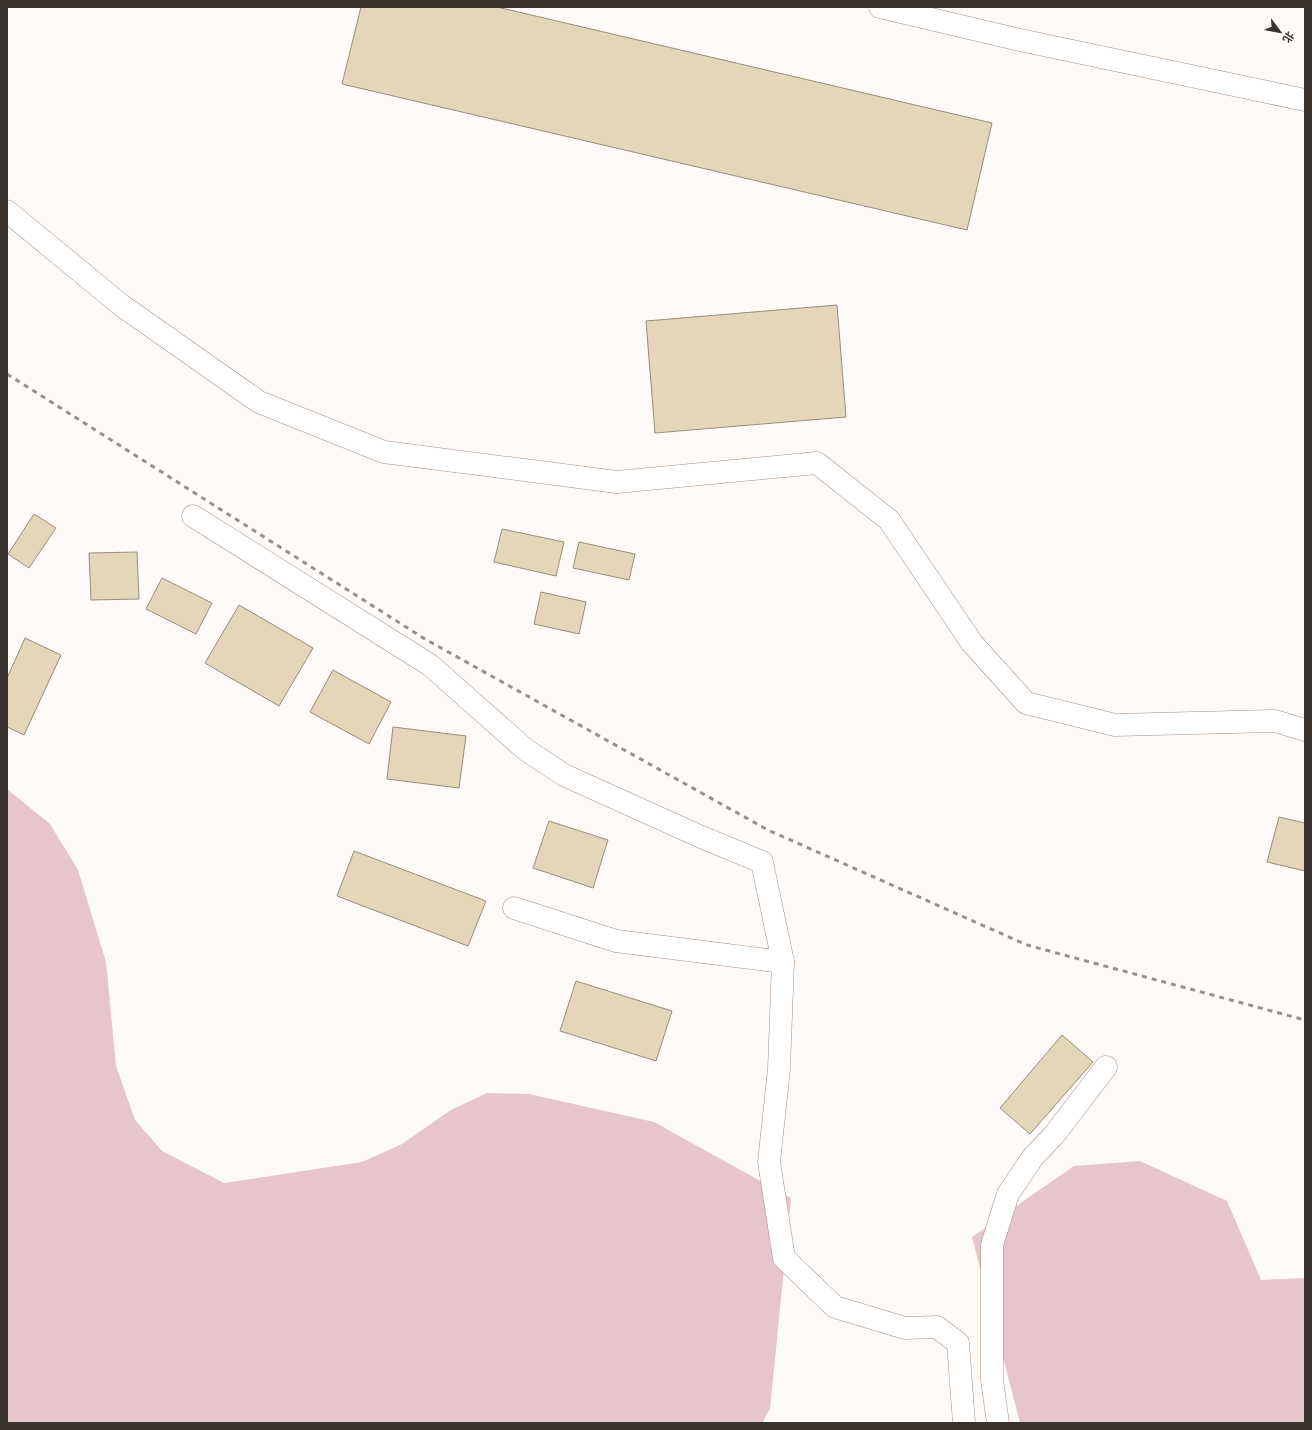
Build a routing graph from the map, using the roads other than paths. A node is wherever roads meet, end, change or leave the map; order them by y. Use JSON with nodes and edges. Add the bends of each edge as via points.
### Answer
{"nodes":[{"id":1,"x":880,"y":7,"type":"edge"},
{"id":2,"x":1305,"y":100,"type":"edge"},
{"id":3,"x":7,"y":211,"type":"edge"},
{"id":4,"x":193,"y":516,"type":"dead end"},
{"id":5,"x":1305,"y":730,"type":"edge"},
{"id":6,"x":514,"y":908,"type":"dead end"},
{"id":7,"x":783,"y":962,"type":"junction"},
{"id":8,"x":1106,"y":1067,"type":"dead end"},
{"id":9,"x":964,"y":1423,"type":"edge"},
{"id":10,"x":998,"y":1423,"type":"edge"}],
"edges":[{"from":1,"to":2,"type":"street","via":[[1020,40]]},
{"from":3,"to":5,"type":"street","via":[[121,305],[259,402],[384,452],[617,482],[817,463],[889,520],[972,643],[1026,703],[1115,725],[1275,721]]},
{"from":4,"to":7,"type":"street","via":[[430,665],[526,750],[564,775],[762,862]]},
{"from":6,"to":7,"type":"street","via":[[616,941]]},
{"from":7,"to":9,"type":"street","via":[[779,1069],[769,1162],[784,1258],[835,1307],[905,1328],[937,1328],[958,1343]]},
{"from":8,"to":10,"type":"street","via":[[1054,1135],[1033,1157],[1008,1194],[992,1245],[992,1380]]}]}
